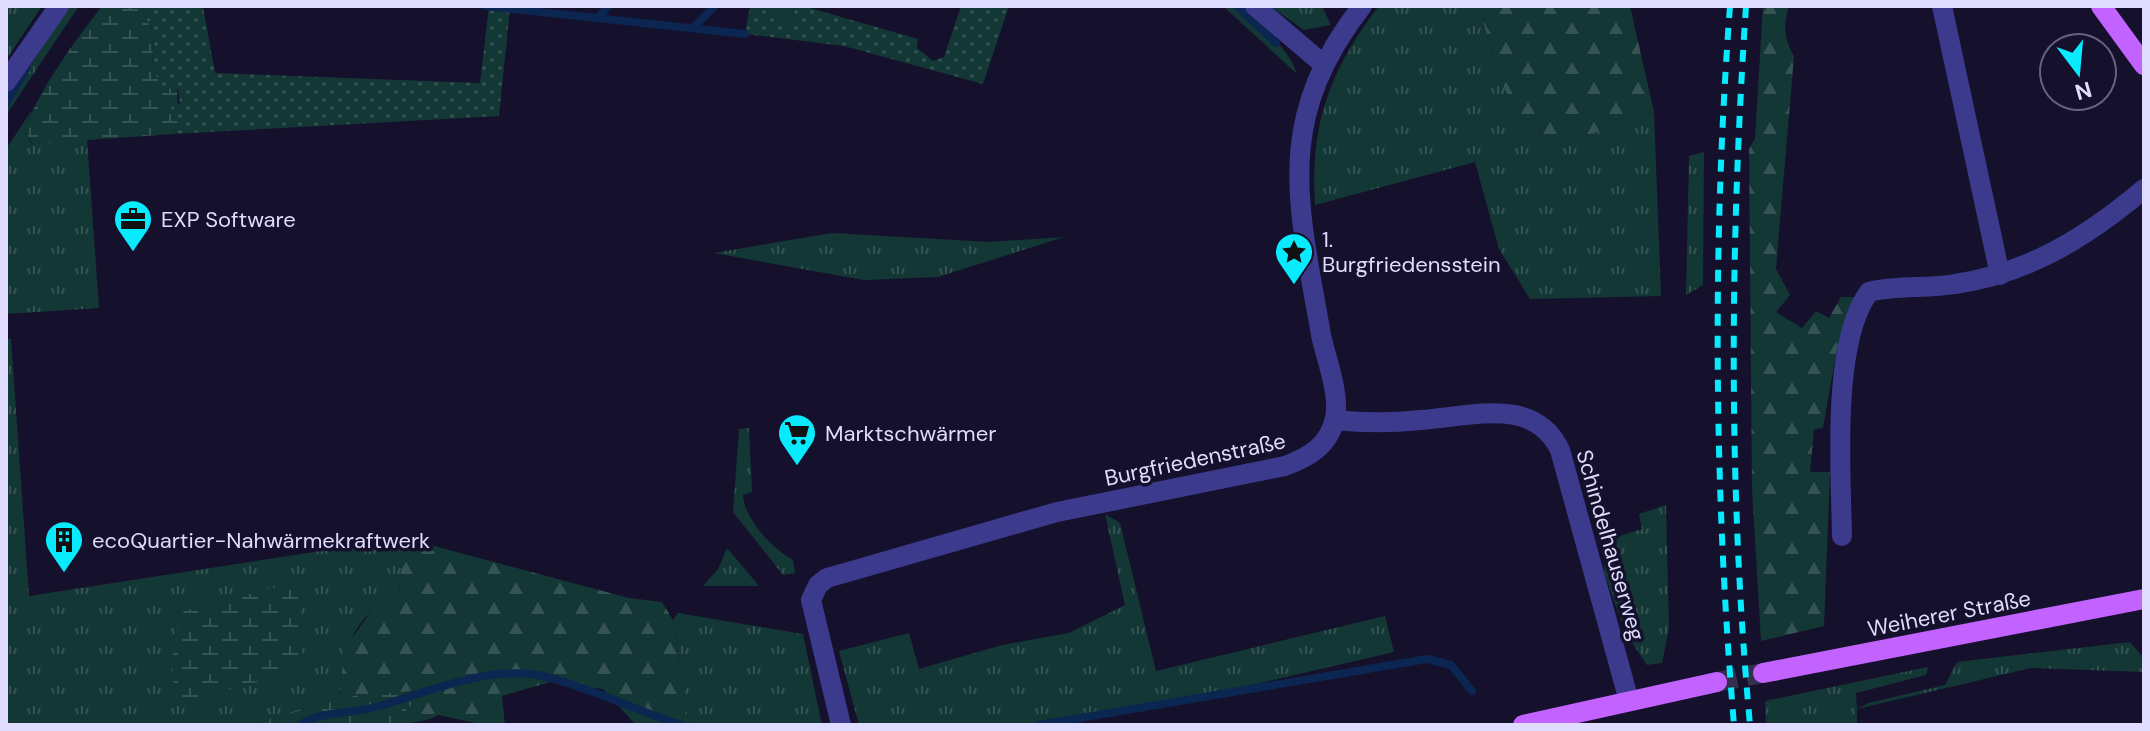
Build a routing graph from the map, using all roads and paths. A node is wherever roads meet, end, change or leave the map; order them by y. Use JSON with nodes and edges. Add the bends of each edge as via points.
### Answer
{"nodes":[{"id":1,"x":59,"y":6,"type":"edge"},
{"id":2,"x":1255,"y":6,"type":"edge"},
{"id":3,"x":1362,"y":6,"type":"edge"},
{"id":4,"x":1942,"y":6,"type":"edge"},
{"id":5,"x":2101,"y":6,"type":"edge"},
{"id":6,"x":1323,"y":64,"type":"junction"},
{"id":7,"x":2144,"y":65,"type":"edge"},
{"id":8,"x":6,"y":82,"type":"edge"},
{"id":9,"x":2144,"y":189,"type":"edge"},
{"id":10,"x":2000,"y":275,"type":"junction"},
{"id":11,"x":1335,"y":420,"type":"junction"},
{"id":12,"x":1842,"y":536,"type":"dead end"},
{"id":13,"x":2144,"y":599,"type":"edge"},
{"id":14,"x":1763,"y":673,"type":"tunnel mouth"},
{"id":15,"x":1717,"y":682,"type":"tunnel mouth"},
{"id":16,"x":1629,"y":701,"type":"junction"},
{"id":17,"x":841,"y":725,"type":"edge"},
{"id":18,"x":1523,"y":725,"type":"edge"}],
"edges":[{"from":1,"to":8,"type":"street"},
{"from":2,"to":6,"type":"street"},
{"from":3,"to":6,"type":"street"},
{"from":4,"to":10,"type":"street"},
{"from":5,"to":7,"type":"main road"},
{"from":6,"to":11,"type":"street","via":[[1305,114],[1298,189]]},
{"from":9,"to":10,"type":"street","via":[[2070,245]]},
{"from":10,"to":12,"type":"street","via":[[1878,290],[1864,299],[1843,393]]},
{"from":11,"to":16,"type":"street","name":"Schindelhauserweg","via":[[1390,423],[1503,413],[1531,419],[1546,429],[1560,450]]},
{"from":11,"to":17,"type":"street","name":"Burgfriedenstraße","via":[[1316,452],[1285,466],[1057,512],[821,582],[811,600]]},
{"from":13,"to":14,"type":"main road","name":"Weiherer Straße"},
{"from":15,"to":16,"type":"main road"},
{"from":16,"to":18,"type":"main road"}]}
